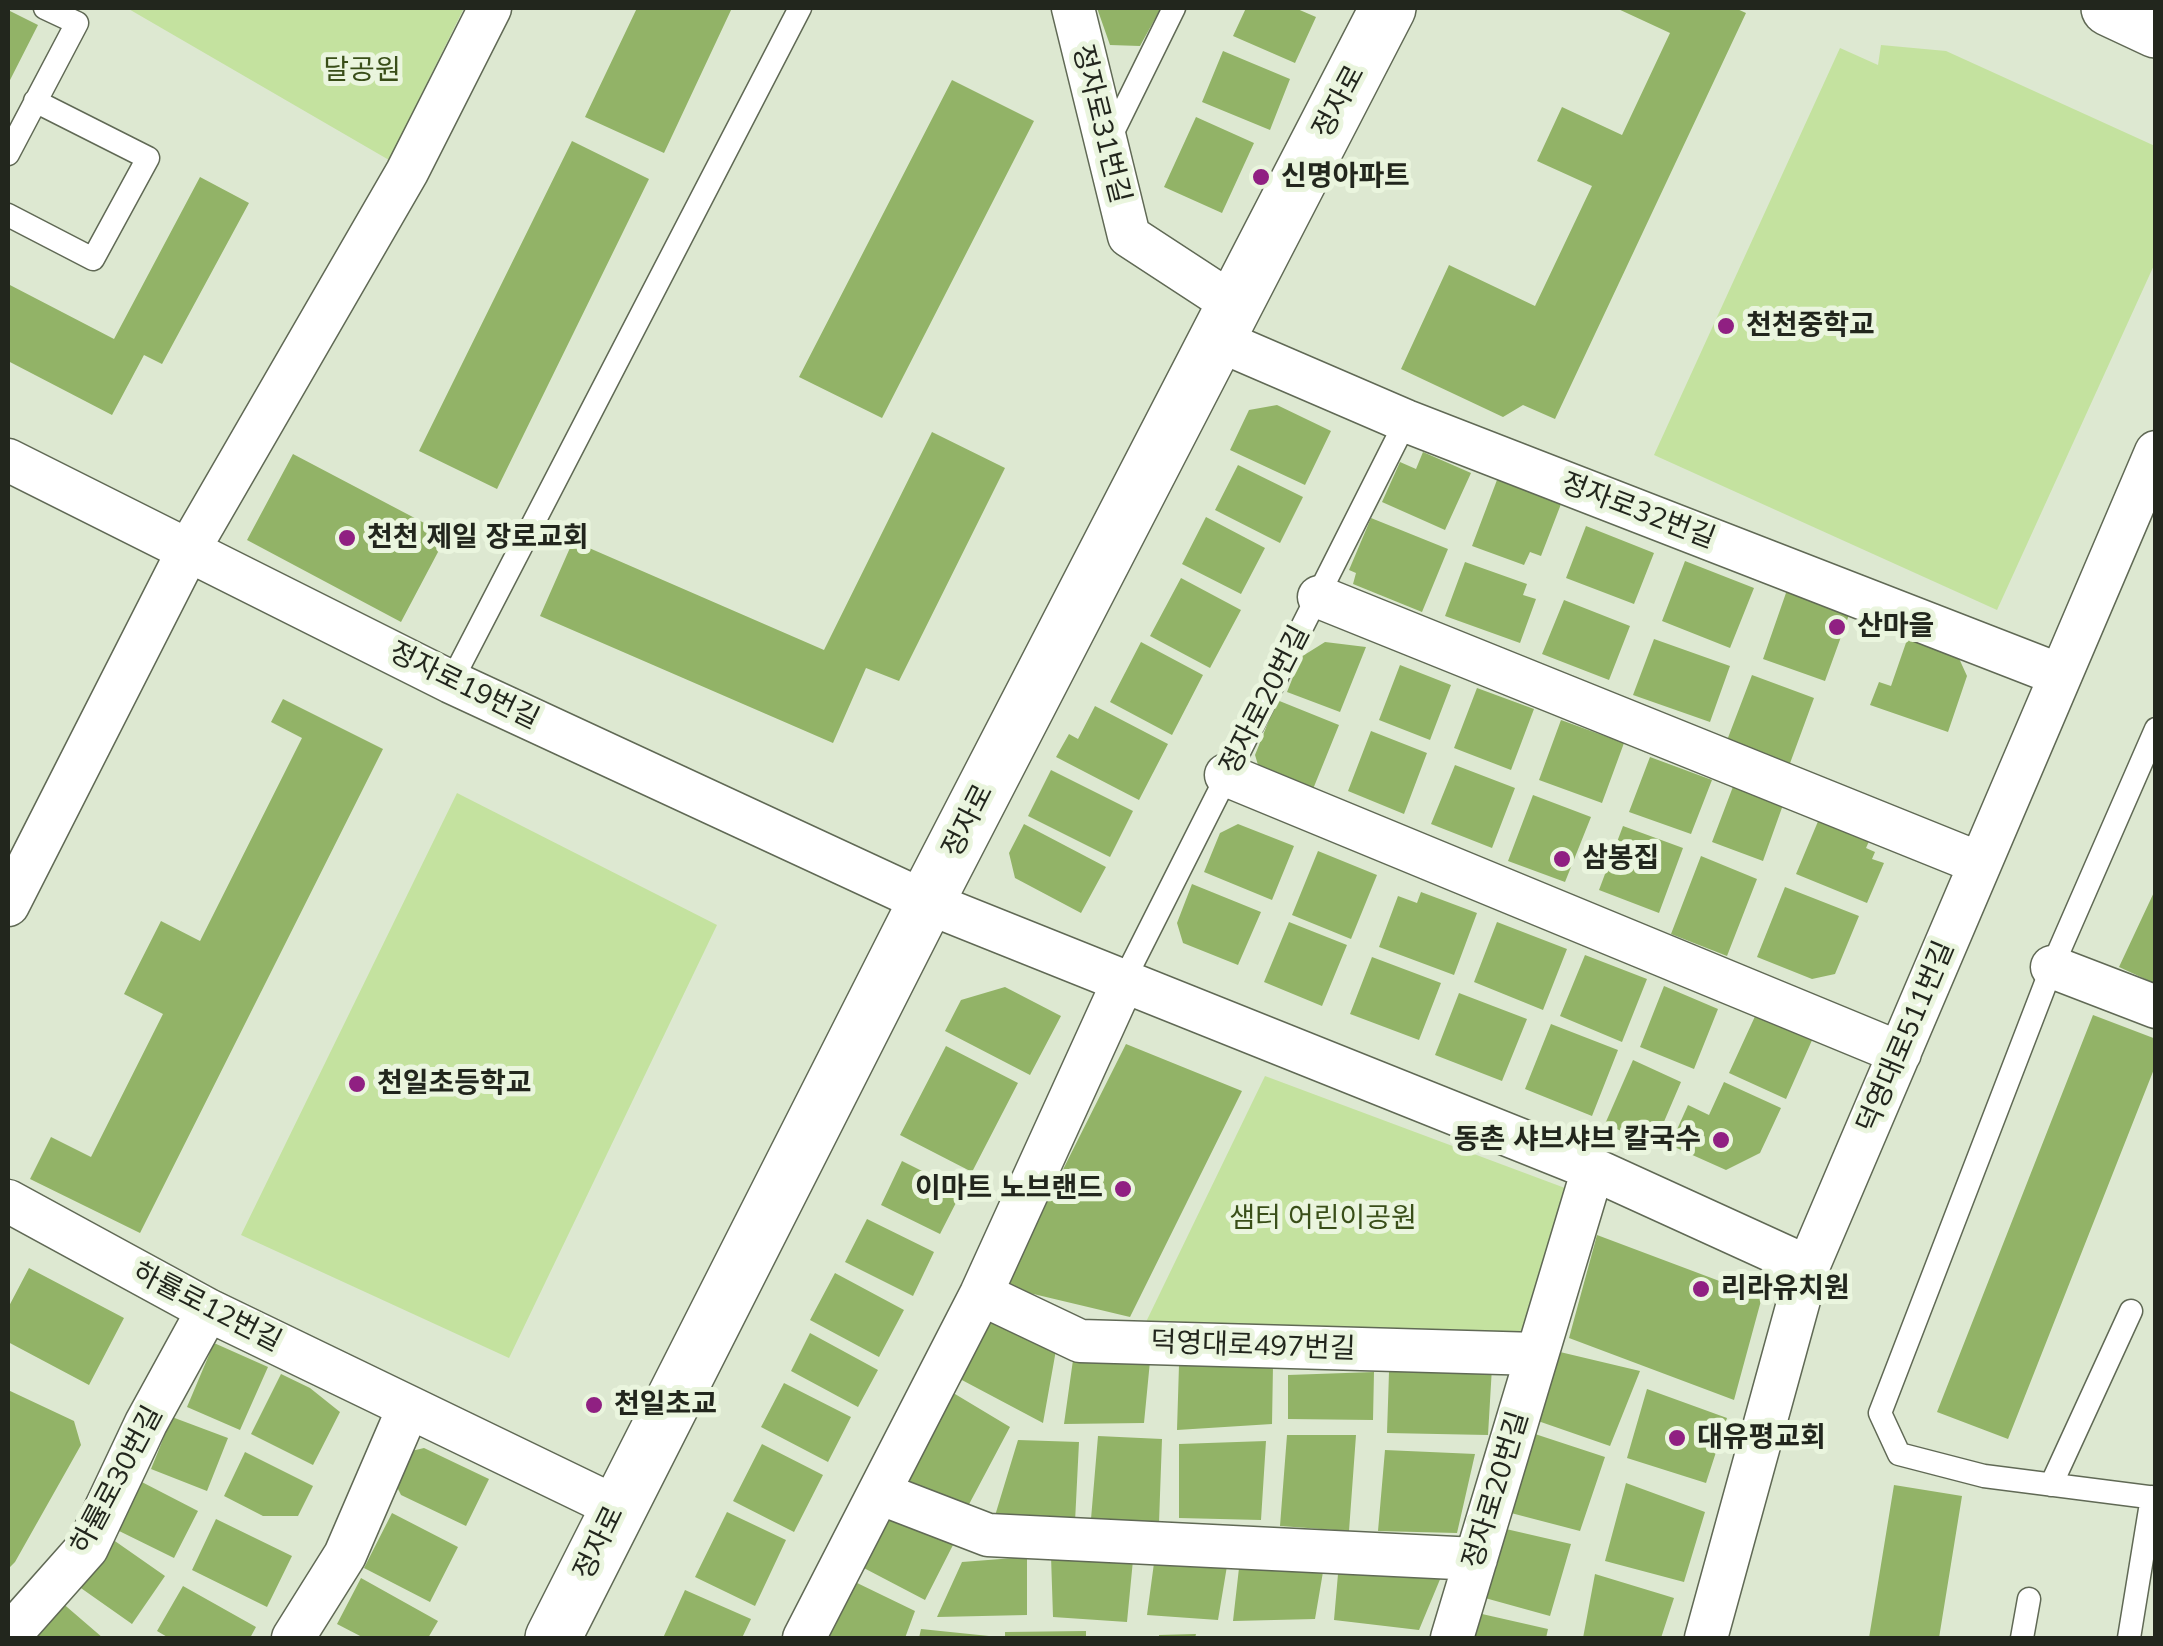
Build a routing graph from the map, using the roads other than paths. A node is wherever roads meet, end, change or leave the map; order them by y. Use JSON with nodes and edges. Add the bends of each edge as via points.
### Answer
{"nodes":[{"id":1,"x":44,"y":8,"type":"edge"},
{"id":2,"x":490,"y":8,"type":"edge"},
{"id":3,"x":800,"y":8,"type":"edge"},
{"id":4,"x":1073,"y":8,"type":"edge"},
{"id":5,"x":1174,"y":8,"type":"edge"},
{"id":6,"x":1388,"y":8,"type":"edge"},
{"id":7,"x":2109,"y":8,"type":"edge"},
{"id":8,"x":2156,"y":30,"type":"edge"},
{"id":9,"x":35,"y":101,"type":"junction"},
{"id":10,"x":1106,"y":146,"type":"junction"},
{"id":11,"x":8,"y":154,"type":"edge"},
{"id":12,"x":8,"y":215,"type":"edge"},
{"id":13,"x":1226,"y":322,"type":"junction"},
{"id":14,"x":1406,"y":421,"type":"junction"},
{"id":15,"x":2156,"y":452,"type":"edge"},
{"id":16,"x":8,"y":460,"type":"edge"},
{"id":17,"x":188,"y":549,"type":"junction"},
{"id":18,"x":1319,"y":597,"type":"junction"},
{"id":19,"x":2060,"y":674,"type":"junction"},
{"id":20,"x":450,"y":682,"type":"junction"},
{"id":21,"x":2156,"y":729,"type":"edge"},
{"id":22,"x":1226,"y":775,"type":"junction"},
{"id":23,"x":1979,"y":862,"type":"junction"},
{"id":24,"x":926,"y":902,"type":"junction"},
{"id":25,"x":8,"y":906,"type":"edge"},
{"id":26,"x":2052,"y":967,"type":"junction"},
{"id":27,"x":1124,"y":980,"type":"junction"},
{"id":28,"x":2156,"y":1007,"type":"edge"},
{"id":29,"x":1900,"y":1053,"type":"junction"},
{"id":30,"x":1594,"y":1169,"type":"junction"},
{"id":31,"x":8,"y":1201,"type":"edge"},
{"id":32,"x":1808,"y":1267,"type":"junction"},
{"id":33,"x":980,"y":1294,"type":"junction"},
{"id":34,"x":208,"y":1310,"type":"junction"},
{"id":35,"x":2131,"y":1311,"type":"dead end"},
{"id":36,"x":1536,"y":1354,"type":"junction"},
{"id":37,"x":408,"y":1408,"type":"junction"},
{"id":38,"x":2051,"y":1485,"type":"junction"},
{"id":39,"x":879,"y":1493,"type":"junction"},
{"id":40,"x":2154,"y":1498,"type":"edge"},
{"id":41,"x":616,"y":1507,"type":"junction"},
{"id":42,"x":1476,"y":1559,"type":"junction"},
{"id":43,"x":2029,"y":1599,"type":"dead end"},
{"id":44,"x":8,"y":1637,"type":"edge"},
{"id":45,"x":292,"y":1638,"type":"edge"},
{"id":46,"x":554,"y":1638,"type":"edge"},
{"id":47,"x":804,"y":1638,"type":"edge"},
{"id":48,"x":1452,"y":1638,"type":"edge"},
{"id":49,"x":1706,"y":1638,"type":"edge"},
{"id":50,"x":2022,"y":1638,"type":"edge"},
{"id":51,"x":2129,"y":1638,"type":"edge"}],
"edges":[{"from":1,"to":9,"type":"lane","via":[[76,24]]},
{"from":2,"to":17,"type":"street","via":[[407,172]]},
{"from":3,"to":20,"type":"lane"},
{"from":4,"to":10,"type":"street","name":"정자로31번길"},
{"from":5,"to":10,"type":"lane"},
{"from":6,"to":13,"type":"street","name":"정자로"},
{"from":7,"to":8,"type":"street"},
{"from":9,"to":11,"type":"lane"},
{"from":9,"to":12,"type":"lane","via":[[148,158],[93,259]]},
{"from":10,"to":13,"type":"street","name":"정자로31번길","via":[[1129,236]]},
{"from":13,"to":14,"type":"street","name":"정자로32번길"},
{"from":13,"to":24,"type":"street","name":"정자로"},
{"from":14,"to":18,"type":"lane","name":"정자로20번길"},
{"from":14,"to":19,"type":"street","name":"정자로32번길"},
{"from":15,"to":19,"type":"street","name":"덕영대로511번길"},
{"from":16,"to":17,"type":"street","name":"정자로19번길"},
{"from":17,"to":20,"type":"street","name":"정자로19번길"},
{"from":17,"to":25,"type":"street"},
{"from":18,"to":22,"type":"lane","name":"정자로20번길"},
{"from":18,"to":23,"type":"street"},
{"from":19,"to":23,"type":"street","name":"덕영대로511번길"},
{"from":20,"to":24,"type":"street","name":"정자로19번길"},
{"from":21,"to":26,"type":"lane"},
{"from":22,"to":27,"type":"lane","name":"정자로20번길"},
{"from":22,"to":29,"type":"street"},
{"from":23,"to":29,"type":"street","name":"덕영대로511번길"},
{"from":24,"to":27,"type":"street"},
{"from":24,"to":41,"type":"street","name":"정자로"},
{"from":26,"to":28,"type":"street"},
{"from":26,"to":38,"type":"lane","via":[[1880,1413],[1898,1454]]},
{"from":27,"to":30,"type":"street"},
{"from":27,"to":33,"type":"street"},
{"from":29,"to":32,"type":"street","name":"덕영대로511번길"},
{"from":30,"to":32,"type":"street"},
{"from":30,"to":36,"type":"street","name":"정자로20번길"},
{"from":31,"to":34,"type":"street","name":"하률로12번길"},
{"from":32,"to":49,"type":"street","name":"덕영대로511번길"},
{"from":33,"to":36,"type":"street","name":"덕영대로497번길","via":[[1080,1342]]},
{"from":33,"to":39,"type":"street"},
{"from":34,"to":37,"type":"street","name":"하률로12번길"},
{"from":34,"to":44,"type":"street","name":"하률로30번길","via":[[87,1548]]},
{"from":35,"to":38,"type":"lane"},
{"from":36,"to":42,"type":"street","name":"정자로20번길"},
{"from":37,"to":41,"type":"street","name":"하률로12번길"},
{"from":37,"to":45,"type":"street","via":[[345,1555]]},
{"from":38,"to":40,"type":"lane"},
{"from":39,"to":42,"type":"street","via":[[988,1535]]},
{"from":39,"to":47,"type":"street"},
{"from":40,"to":51,"type":"lane"},
{"from":41,"to":46,"type":"street","name":"정자로"},
{"from":42,"to":48,"type":"street","name":"정자로20번길"},
{"from":43,"to":50,"type":"lane"}]}
